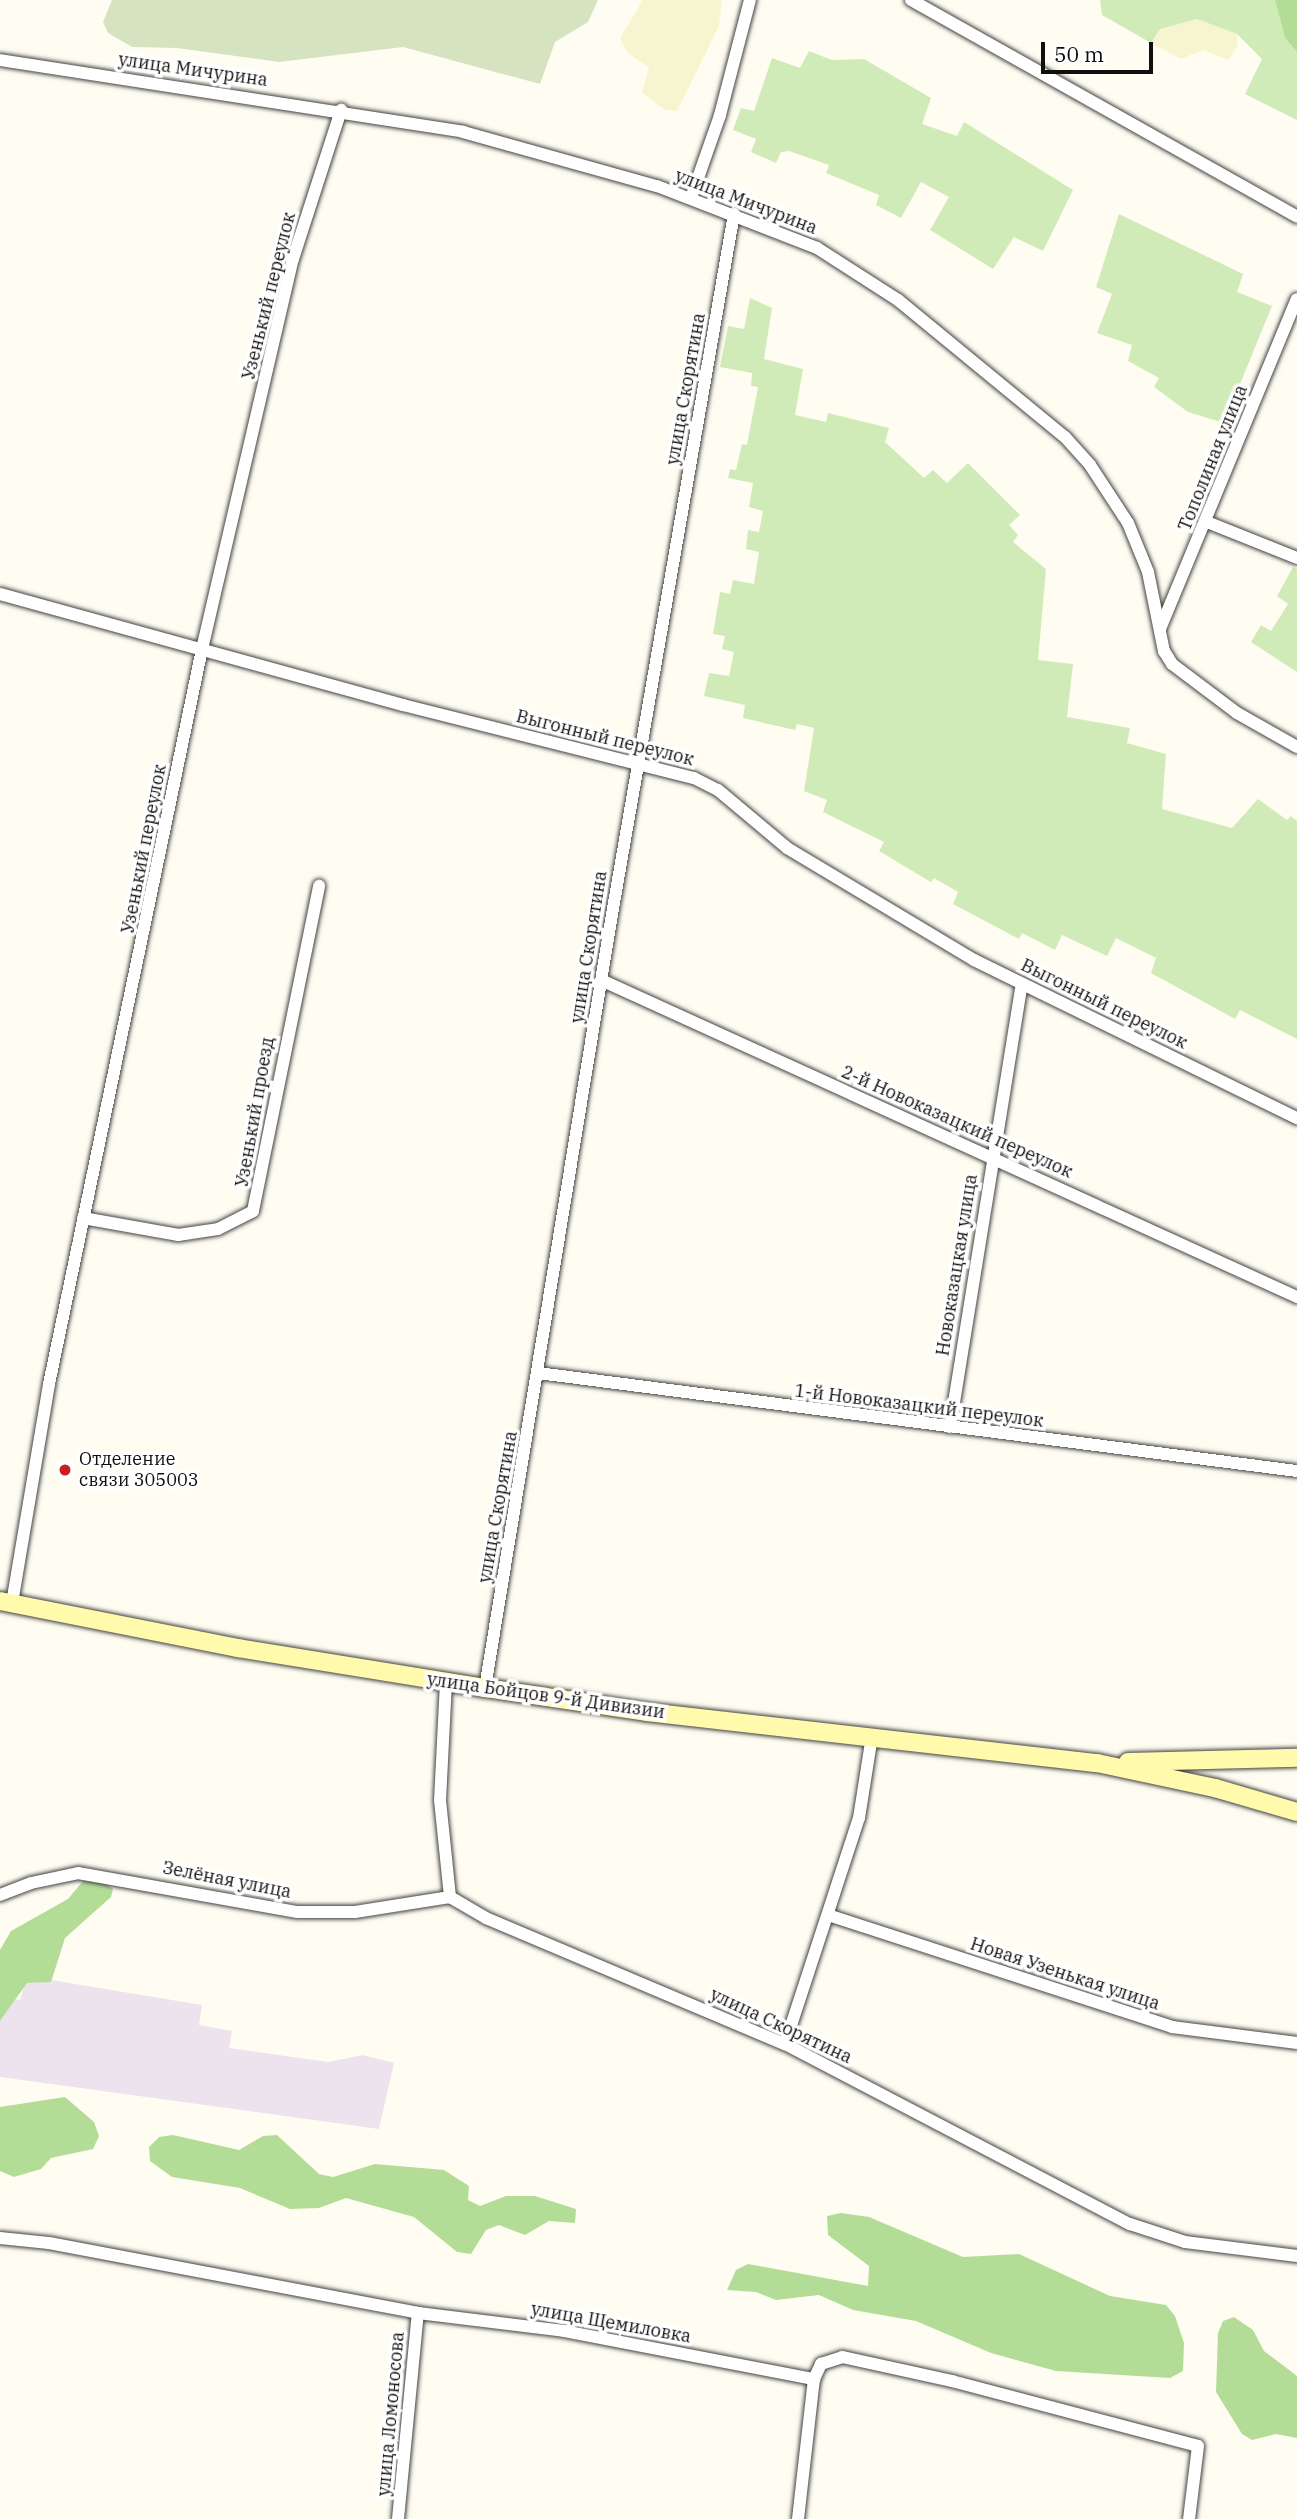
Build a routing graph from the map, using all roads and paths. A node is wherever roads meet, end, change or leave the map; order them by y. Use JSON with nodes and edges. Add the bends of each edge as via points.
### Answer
{"nodes":[{"id":1,"x":750,"y":0,"type":"edge"},
{"id":2,"x":911,"y":0,"type":"edge"},
{"id":3,"x":0,"y":60,"type":"edge"},
{"id":4,"x":341,"y":110,"type":"junction"},
{"id":5,"x":691,"y":198,"type":"junction"},
{"id":6,"x":734,"y":214,"type":"junction"},
{"id":7,"x":1297,"y":217,"type":"edge"},
{"id":8,"x":1297,"y":299,"type":"edge"},
{"id":9,"x":1207,"y":522,"type":"junction"},
{"id":10,"x":1297,"y":558,"type":"edge"},
{"id":11,"x":0,"y":594,"type":"edge"},
{"id":12,"x":1160,"y":629,"type":"junction"},
{"id":13,"x":202,"y":649,"type":"junction"},
{"id":14,"x":1297,"y":747,"type":"edge"},
{"id":15,"x":639,"y":764,"type":"junction"},
{"id":16,"x":319,"y":886,"type":"dead end"},
{"id":17,"x":601,"y":980,"type":"junction"},
{"id":18,"x":1021,"y":984,"type":"junction"},
{"id":19,"x":1297,"y":1118,"type":"edge"},
{"id":20,"x":991,"y":1156,"type":"junction"},
{"id":21,"x":83,"y":1218,"type":"junction"},
{"id":22,"x":1297,"y":1297,"type":"edge"},
{"id":23,"x":538,"y":1373,"type":"junction"},
{"id":24,"x":950,"y":1427,"type":"junction"},
{"id":25,"x":1297,"y":1471,"type":"edge"},
{"id":26,"x":6,"y":1602,"type":"edge"},
{"id":27,"x":446,"y":1682,"type":"junction"},
{"id":28,"x":485,"y":1688,"type":"junction"},
{"id":29,"x":872,"y":1736,"type":"junction"},
{"id":30,"x":1297,"y":1758,"type":"edge"},
{"id":31,"x":1097,"y":1762,"type":"junction"},
{"id":32,"x":1297,"y":1812,"type":"edge"},
{"id":33,"x":0,"y":1895,"type":"edge"},
{"id":34,"x":450,"y":1897,"type":"junction"},
{"id":35,"x":828,"y":1915,"type":"junction"},
{"id":36,"x":1297,"y":2043,"type":"edge"},
{"id":37,"x":785,"y":2044,"type":"junction"},
{"id":38,"x":0,"y":2238,"type":"edge"},
{"id":39,"x":1297,"y":2256,"type":"edge"},
{"id":40,"x":418,"y":2313,"type":"junction"},
{"id":41,"x":814,"y":2379,"type":"junction"},
{"id":42,"x":398,"y":2519,"type":"edge"},
{"id":43,"x":798,"y":2519,"type":"edge"},
{"id":44,"x":1189,"y":2519,"type":"edge"}],
"edges":[{"from":1,"to":5,"type":"street","via":[[720,115]]},
{"from":2,"to":7,"type":"street"},
{"from":3,"to":4,"type":"street","name":"улица Мичурина"},
{"from":4,"to":5,"type":"street","name":"улица Мичурина","via":[[529,148]]},
{"from":4,"to":13,"type":"street","name":"Узенький переулок","via":[[293,258]]},
{"from":5,"to":6,"type":"street","name":"улица Мичурина"},
{"from":6,"to":12,"type":"street","name":"улица Мичурина","via":[[817,248],[858,271],[1065,437],[1090,465],[1128,523],[1148,572]]},
{"from":6,"to":15,"type":"street","name":"улица Скорятина"},
{"from":8,"to":9,"type":"street","name":"Тополиная улица"},
{"from":9,"to":10,"type":"street"},
{"from":9,"to":12,"type":"street","name":"Тополиная улица"},
{"from":11,"to":13,"type":"street","name":"Выгонный переулок"},
{"from":12,"to":14,"type":"street","name":"улица Мичурина","via":[[1164,651],[1183,676]]},
{"from":13,"to":15,"type":"street","name":"Выгонный переулок"},
{"from":13,"to":21,"type":"street","name":"Узенький переулок"},
{"from":15,"to":17,"type":"street","name":"улица Скорятина"},
{"from":15,"to":18,"type":"street","name":"Выгонный переулок","via":[[708,784],[787,848]]},
{"from":16,"to":21,"type":"street","name":"Узенький проезд","via":[[253,1211],[218,1229],[178,1235]]},
{"from":17,"to":20,"type":"street","name":"2-й Новоказацкий переулок"},
{"from":17,"to":23,"type":"street","name":"улица Скорятина"},
{"from":18,"to":19,"type":"street","name":"Выгонный переулок"},
{"from":18,"to":20,"type":"street","name":"Новоказацкая улица"},
{"from":20,"to":22,"type":"street","name":"2-й Новоказацкий переулок"},
{"from":20,"to":24,"type":"street","name":"Новоказацкая улица"},
{"from":21,"to":26,"type":"street","name":"Узенький переулок"},
{"from":23,"to":24,"type":"street","name":"1-й Новоказацкий переулок"},
{"from":23,"to":28,"type":"street","name":"улица Скорятина"},
{"from":24,"to":25,"type":"street","name":"1-й Новоказацкий переулок"},
{"from":26,"to":27,"type":"street","name":"улица Бойцов 9-й Дивизии","via":[[238,1648]]},
{"from":27,"to":28,"type":"street","name":"улица Бойцов 9-й Дивизии"},
{"from":27,"to":34,"type":"street","via":[[440,1800]]},
{"from":28,"to":29,"type":"street","name":"улица Бойцов 9-й Дивизии","via":[[647,1712]]},
{"from":29,"to":31,"type":"street","name":"улица Бойцов 9-й Дивизии"},
{"from":29,"to":35,"type":"street","via":[[859,1818]]},
{"from":30,"to":31,"type":"street","name":"улица Бойцов 9-й Дивизии"},
{"from":31,"to":32,"type":"street","name":"улица Бойцов 9-й Дивизии","via":[[1216,1788]]},
{"from":33,"to":34,"type":"street","name":"Зелёная улица","via":[[78,1873],[298,1912],[355,1912]]},
{"from":34,"to":37,"type":"street","name":"улица Скорятина","via":[[486,1918]]},
{"from":35,"to":36,"type":"street","name":"Новая Узенькая улица","via":[[1172,2027]]},
{"from":35,"to":37,"type":"street"},
{"from":37,"to":39,"type":"street","name":"улица Скорятина","via":[[1130,2224],[1185,2242]]},
{"from":38,"to":40,"type":"street","name":"улица Щемиловка","via":[[49,2243]]},
{"from":40,"to":41,"type":"street","name":"улица Щемиловка","via":[[564,2331]]},
{"from":40,"to":42,"type":"street","name":"улица Ломоносова"},
{"from":41,"to":43,"type":"street"},
{"from":41,"to":44,"type":"street","via":[[821,2364],[842,2357],[1198,2446]]}]}
